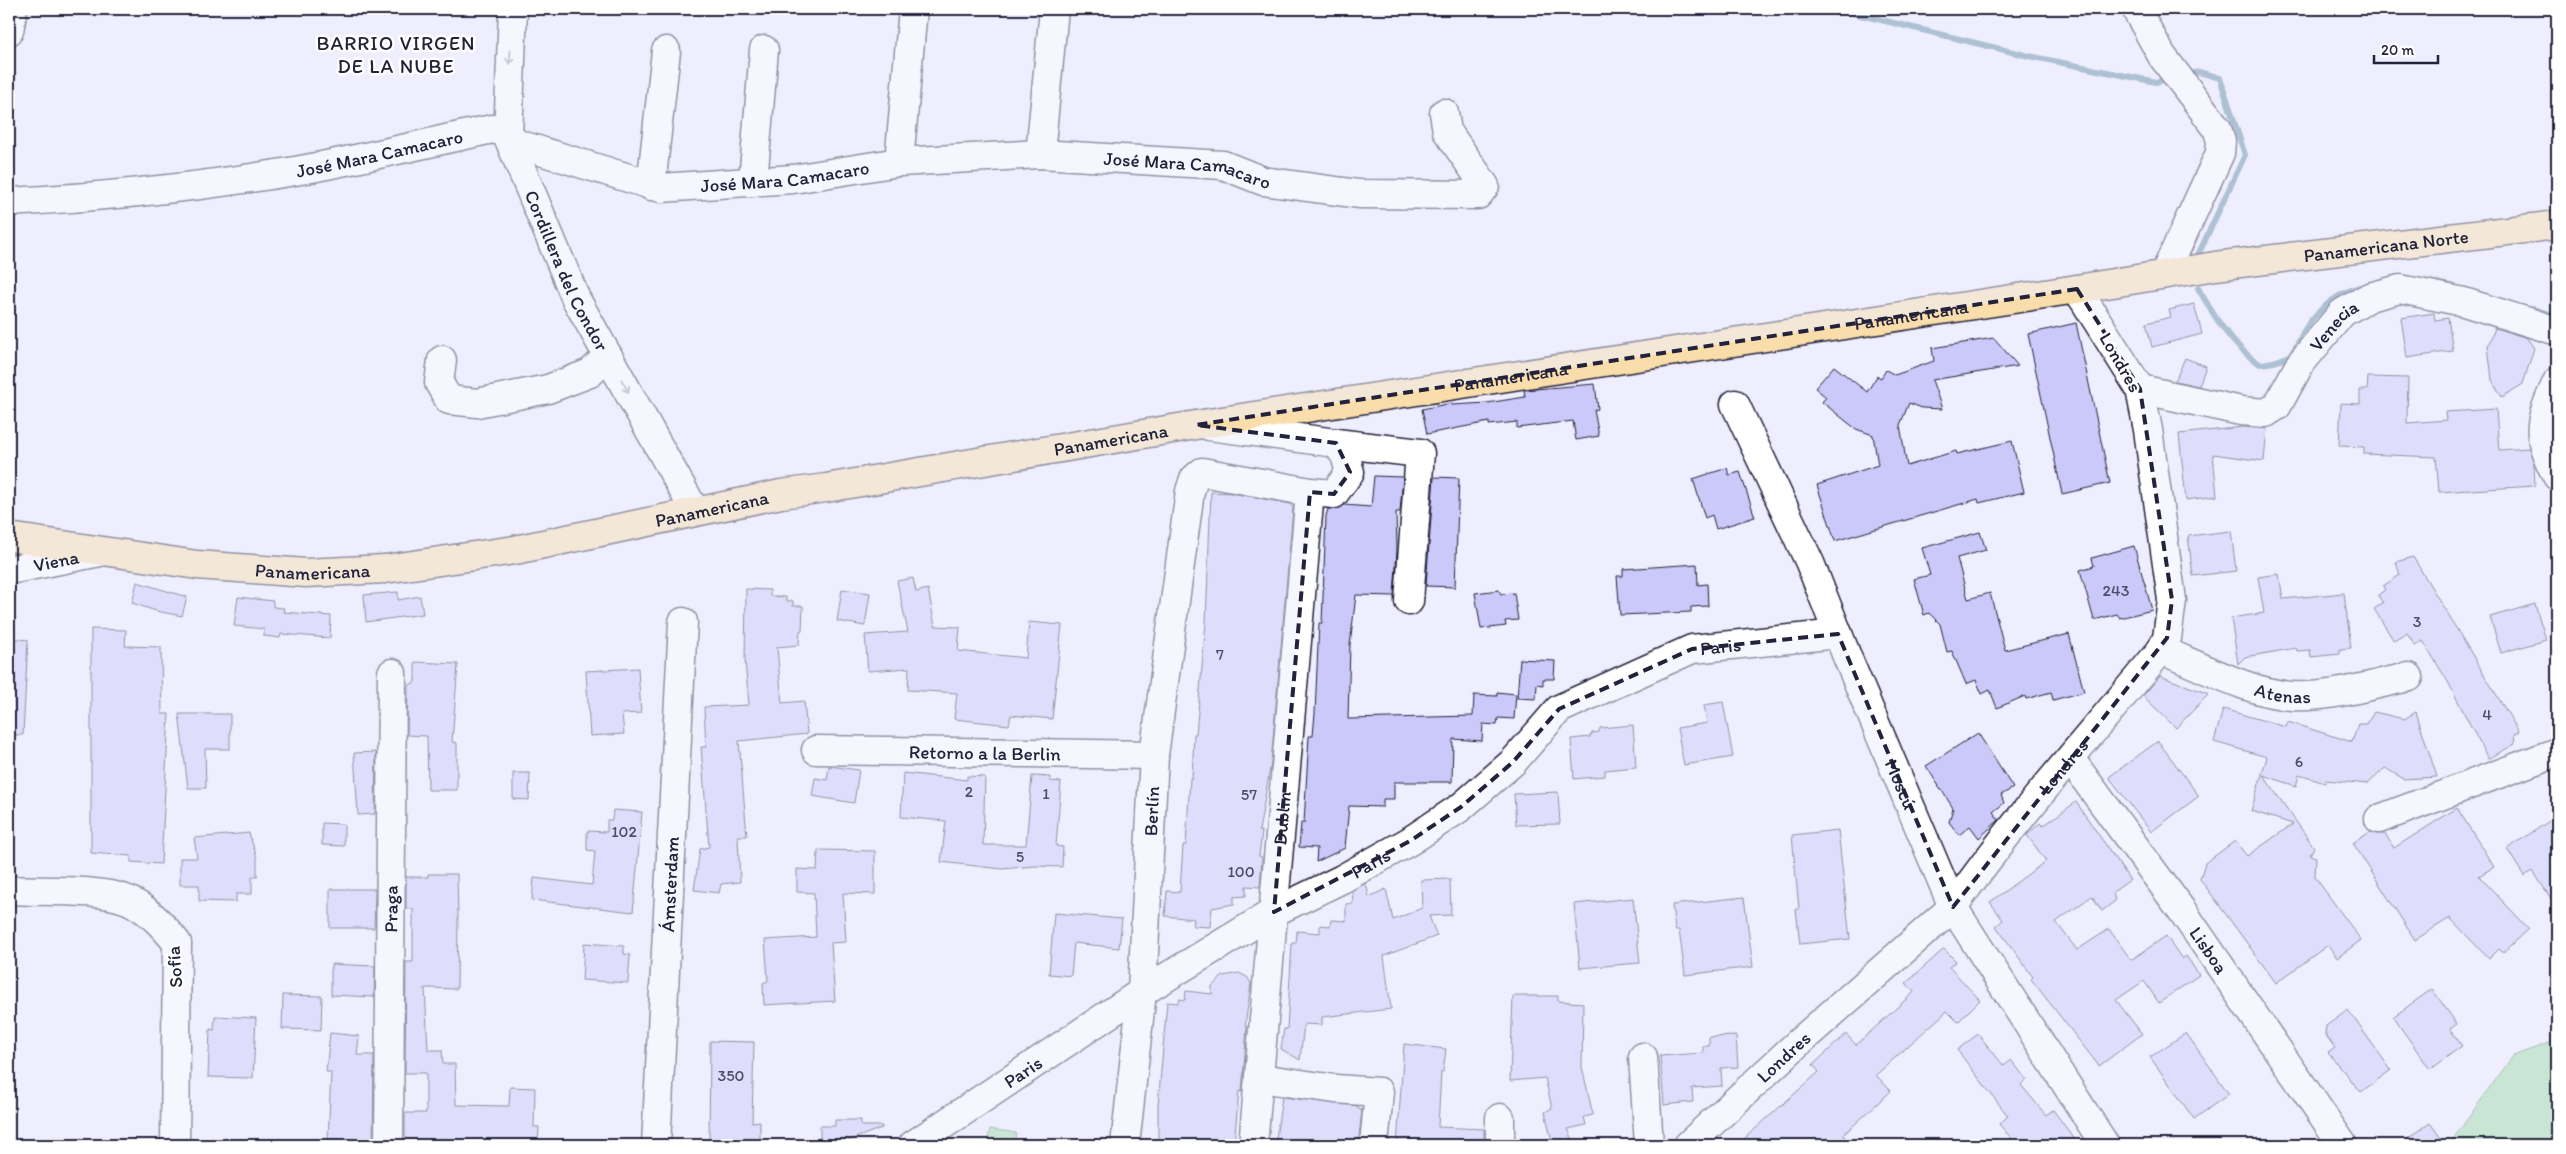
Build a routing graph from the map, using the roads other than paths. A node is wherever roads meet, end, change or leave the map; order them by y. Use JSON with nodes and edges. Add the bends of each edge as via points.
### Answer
{"nodes":[{"id":1,"x":13,"y":9,"type":"edge"},
{"id":2,"x":512,"y":9,"type":"edge"},
{"id":3,"x":913,"y":9,"type":"edge"},
{"id":4,"x":1054,"y":9,"type":"edge"},
{"id":5,"x":2136,"y":9,"type":"edge"},
{"id":6,"x":9,"y":31,"type":"edge"},
{"id":7,"x":764,"y":50,"type":"dead end"},
{"id":8,"x":666,"y":51,"type":"dead end"},
{"id":9,"x":1444,"y":113,"type":"dead end"},
{"id":10,"x":508,"y":137,"type":"junction"},
{"id":11,"x":1040,"y":154,"type":"junction"},
{"id":12,"x":899,"y":162,"type":"junction"},
{"id":13,"x":753,"y":182,"type":"junction"},
{"id":14,"x":650,"y":186,"type":"junction"},
{"id":15,"x":9,"y":202,"type":"edge"},
{"id":16,"x":2557,"y":225,"type":"edge"},
{"id":17,"x":2215,"y":266,"type":"joint"},
{"id":18,"x":2165,"y":273,"type":"junction"},
{"id":19,"x":2077,"y":289,"type":"junction"},
{"id":20,"x":2557,"y":330,"type":"edge"},
{"id":21,"x":608,"y":356,"type":"junction"},
{"id":22,"x":442,"y":360,"type":"dead end"},
{"id":23,"x":2557,"y":382,"type":"edge"},
{"id":24,"x":2140,"y":389,"type":"junction"},
{"id":25,"x":1735,"y":404,"type":"dead end"},
{"id":26,"x":1196,"y":425,"type":"junction"},
{"id":27,"x":1336,"y":443,"type":"junction"},
{"id":28,"x":2557,"y":476,"type":"edge"},
{"id":29,"x":1310,"y":492,"type":"junction"},
{"id":30,"x":695,"y":511,"type":"junction"},
{"id":31,"x":9,"y":537,"type":"edge"},
{"id":32,"x":102,"y":552,"type":"junction"},
{"id":33,"x":9,"y":570,"type":"edge"},
{"id":34,"x":1409,"y":601,"type":"dead end"},
{"id":35,"x":683,"y":622,"type":"dead end"},
{"id":36,"x":1838,"y":634,"type":"junction"},
{"id":37,"x":2161,"y":650,"type":"junction"},
{"id":38,"x":392,"y":673,"type":"dead end"},
{"id":39,"x":2409,"y":677,"type":"dead end"},
{"id":40,"x":816,"y":750,"type":"dead end"},
{"id":41,"x":2557,"y":752,"type":"edge"},
{"id":42,"x":1154,"y":755,"type":"junction"},
{"id":43,"x":2071,"y":760,"type":"junction"},
{"id":44,"x":2379,"y":819,"type":"dead end"},
{"id":45,"x":9,"y":890,"type":"edge"},
{"id":46,"x":1954,"y":907,"type":"junction"},
{"id":47,"x":1274,"y":912,"type":"junction"},
{"id":48,"x":1142,"y":992,"type":"junction"},
{"id":49,"x":1643,"y":1057,"type":"dead end"},
{"id":50,"x":1260,"y":1078,"type":"junction"},
{"id":51,"x":1500,"y":1118,"type":"dead end"},
{"id":52,"x":174,"y":1145,"type":"edge"},
{"id":53,"x":389,"y":1145,"type":"edge"},
{"id":54,"x":656,"y":1145,"type":"edge"},
{"id":55,"x":913,"y":1145,"type":"edge"},
{"id":56,"x":1125,"y":1145,"type":"edge"},
{"id":57,"x":1253,"y":1145,"type":"edge"},
{"id":58,"x":1374,"y":1145,"type":"edge"},
{"id":59,"x":1500,"y":1145,"type":"edge"},
{"id":60,"x":1649,"y":1145,"type":"edge"},
{"id":61,"x":1688,"y":1145,"type":"edge"},
{"id":62,"x":2105,"y":1145,"type":"edge"},
{"id":63,"x":2342,"y":1145,"type":"edge"}],
"edges":[{"from":1,"to":6,"type":"street"},
{"from":2,"to":10,"type":"street","name":"Cordillera del Condor","one_way":true},
{"from":3,"to":12,"type":"street"},
{"from":4,"to":11,"type":"street"},
{"from":5,"to":18,"type":"street","via":[[2162,56],[2217,128],[2221,141],[2220,153]]},
{"from":7,"to":13,"type":"street"},
{"from":8,"to":14,"type":"street"},
{"from":9,"to":11,"type":"street","name":"José Mara Camacaro","via":[[1447,131],[1485,186],[1478,195],[1359,194],[1263,181],[1223,165]]},
{"from":10,"to":14,"type":"street","name":"José Mara Camacaro","via":[[518,144]]},
{"from":10,"to":15,"type":"street","name":"José Mara Camacaro","via":[[492,129],[296,170],[194,186],[94,198]]},
{"from":10,"to":21,"type":"street","name":"Cordillera del Condor","via":[[576,299]]},
{"from":11,"to":12,"type":"street","name":"José Mara Camacaro"},
{"from":12,"to":13,"type":"street","name":"José Mara Camacaro"},
{"from":13,"to":14,"type":"street","name":"José Mara Camacaro","via":[[676,188]]},
{"from":16,"to":17,"type":"main road","name":"Panamericana Norte"},
{"from":17,"to":18,"type":"main road","name":"Panamericana"},
{"from":18,"to":19,"type":"main road","name":"Panamericana"},
{"from":19,"to":24,"type":"street","name":"Londres"},
{"from":19,"to":26,"type":"main road","name":"Panamericana"},
{"from":20,"to":24,"type":"street","name":"Venecia","via":[[2464,302],[2400,289],[2369,297],[2342,313],[2300,364],[2277,406],[2266,413],[2241,412]]},
{"from":21,"to":22,"type":"street","via":[[590,373],[548,389],[477,403],[449,400],[439,383]]},
{"from":21,"to":30,"type":"street","name":"Cordillera del Condor","one_way":true},
{"from":23,"to":28,"type":"street","via":[[2542,414],[2541,430],[2547,456]]},
{"from":24,"to":37,"type":"street","name":"Londres","via":[[2172,600],[2168,638]]},
{"from":25,"to":36,"type":"street","name":"Moscú","via":[[1810,563]]},
{"from":26,"to":27,"type":"street"},
{"from":26,"to":30,"type":"main road","name":"Panamericana"},
{"from":27,"to":29,"type":"street","via":[[1345,455],[1350,472],[1334,494]]},
{"from":27,"to":34,"type":"street","via":[[1420,453]]},
{"from":29,"to":42,"type":"street","name":"Berlín","via":[[1202,472],[1194,479]]},
{"from":29,"to":47,"type":"street","name":"Dublin"},
{"from":30,"to":32,"type":"main road","name":"Panamericana","via":[[515,550],[386,569],[306,573],[197,565]]},
{"from":31,"to":32,"type":"main road","name":"Panamericana"},
{"from":32,"to":33,"type":"street","name":"Viena"},
{"from":35,"to":54,"type":"street","name":"Ámsterdam"},
{"from":36,"to":46,"type":"street","name":"Moscú"},
{"from":36,"to":47,"type":"street","name":"Paris","via":[[1692,650],[1559,708],[1513,762],[1461,807],[1410,841]]},
{"from":37,"to":39,"type":"street","name":"Atenas","via":[[2252,687],[2290,696],[2326,695]]},
{"from":37,"to":43,"type":"street","name":"Londres"},
{"from":38,"to":53,"type":"street","name":"Praga"},
{"from":40,"to":42,"type":"street","name":"Retorno a la Berlin"},
{"from":41,"to":44,"type":"street"},
{"from":42,"to":48,"type":"street","name":"Berlín"},
{"from":43,"to":46,"type":"street","name":"Londres","via":[[1973,879]]},
{"from":43,"to":63,"type":"street","name":"Lisboa","via":[[2183,912]]},
{"from":45,"to":52,"type":"street","name":"Sofía","via":[[99,894],[128,900],[160,921],[177,943]]},
{"from":46,"to":61,"type":"street","name":"Londres","via":[[1797,1044]]},
{"from":46,"to":62,"type":"street","name":"Moscú"},
{"from":47,"to":48,"type":"street","name":"Paris"},
{"from":47,"to":50,"type":"street","name":"Dublin"},
{"from":48,"to":55,"type":"street","name":"Paris"},
{"from":48,"to":56,"type":"street","name":"Berlín"},
{"from":49,"to":60,"type":"street"},
{"from":50,"to":57,"type":"street","name":"Dublin"},
{"from":50,"to":58,"type":"street","via":[[1379,1092]]},
{"from":51,"to":59,"type":"street"}]}
